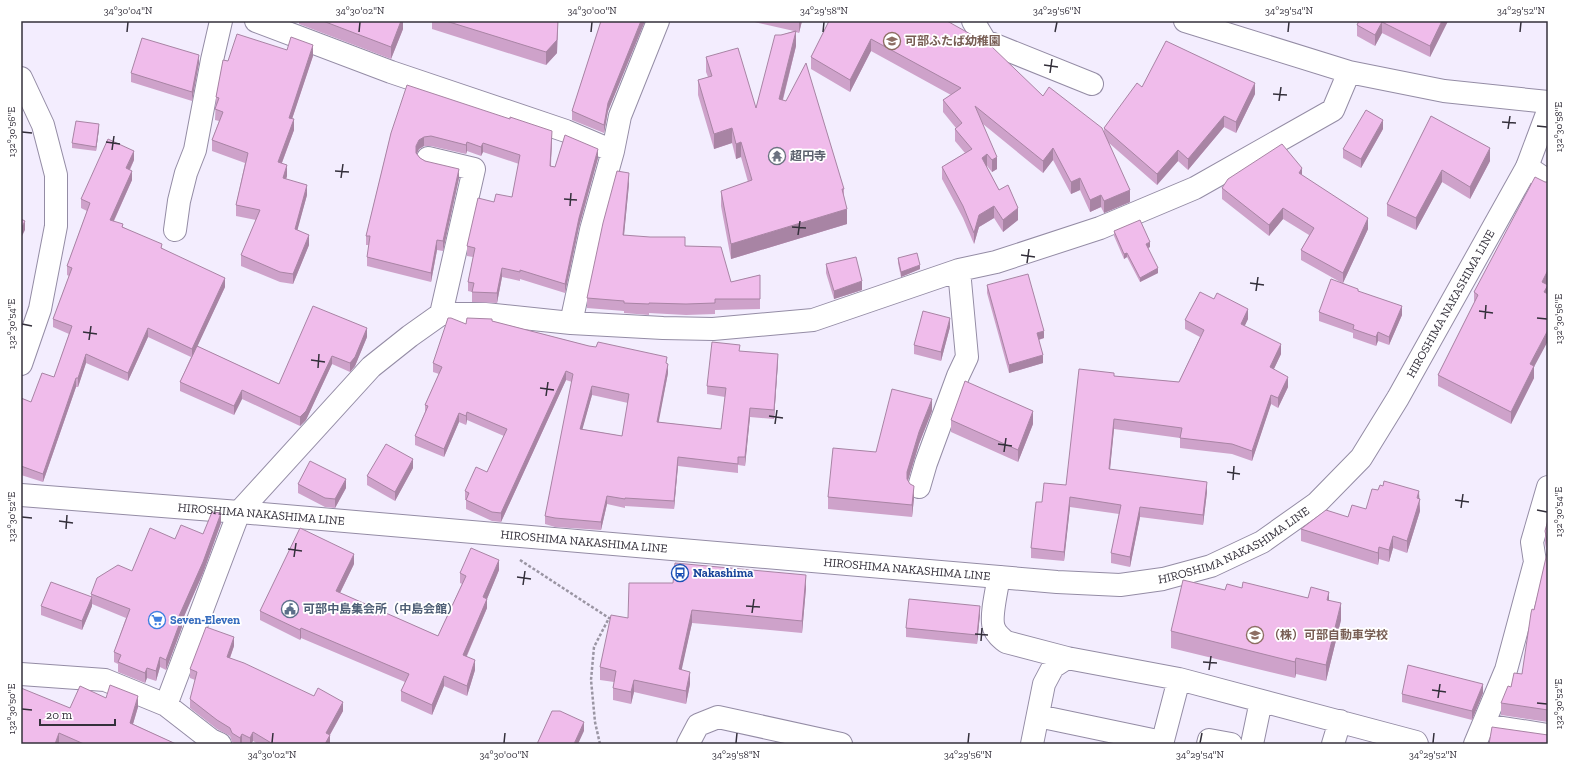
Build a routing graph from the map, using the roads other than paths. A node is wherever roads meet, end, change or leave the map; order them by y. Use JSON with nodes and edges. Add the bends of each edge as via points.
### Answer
{"nodes":[{"id":1,"x":221,"y":21,"type":"edge"},
{"id":2,"x":256,"y":21,"type":"edge"},
{"id":3,"x":658,"y":21,"type":"edge"},
{"id":4,"x":973,"y":21,"type":"edge"},
{"id":5,"x":1185,"y":21,"type":"edge"},
{"id":6,"x":1349,"y":72,"type":"junction"},
{"id":7,"x":21,"y":78,"type":"edge"},
{"id":8,"x":1092,"y":84,"type":"dead end"},
{"id":9,"x":1548,"y":102,"type":"edge"},
{"id":10,"x":1548,"y":111,"type":"edge"},
{"id":11,"x":613,"y":151,"type":"junction"},
{"id":12,"x":428,"y":158,"type":"dead end"},
{"id":13,"x":1527,"y":167,"type":"junction"},
{"id":14,"x":1548,"y":181,"type":"edge"},
{"id":15,"x":175,"y":230,"type":"dead end"},
{"id":16,"x":959,"y":270,"type":"junction"},
{"id":17,"x":441,"y":314,"type":"junction"},
{"id":18,"x":571,"y":323,"type":"junction"},
{"id":19,"x":21,"y":364,"type":"edge"},
{"id":20,"x":919,"y":487,"type":"dead end"},
{"id":21,"x":1548,"y":487,"type":"edge"},
{"id":22,"x":21,"y":495,"type":"edge"},
{"id":23,"x":239,"y":512,"type":"junction"},
{"id":24,"x":998,"y":577,"type":"junction"},
{"id":25,"x":1067,"y":658,"type":"junction"},
{"id":26,"x":21,"y":674,"type":"edge"},
{"id":27,"x":1179,"y":679,"type":"junction"},
{"id":28,"x":1260,"y":701,"type":"junction"},
{"id":29,"x":166,"y":705,"type":"junction"},
{"id":30,"x":1038,"y":716,"type":"junction"},
{"id":31,"x":1340,"y":721,"type":"junction"},
{"id":32,"x":1480,"y":735,"type":"edge"},
{"id":33,"x":1548,"y":735,"type":"edge"},
{"id":34,"x":213,"y":743,"type":"edge"},
{"id":35,"x":1162,"y":743,"type":"edge"},
{"id":36,"x":688,"y":744,"type":"edge"},
{"id":37,"x":841,"y":744,"type":"edge"},
{"id":38,"x":1032,"y":744,"type":"edge"},
{"id":39,"x":1208,"y":744,"type":"edge"},
{"id":40,"x":1231,"y":744,"type":"edge"},
{"id":41,"x":1252,"y":744,"type":"edge"},
{"id":42,"x":1333,"y":744,"type":"edge"},
{"id":43,"x":1417,"y":744,"type":"edge"}],
"edges":[{"from":1,"to":15,"type":"street","via":[[195,150],[186,173]]},
{"from":2,"to":11,"type":"street","via":[[391,72],[566,131]]},
{"from":3,"to":11,"type":"street","via":[[620,116]]},
{"from":4,"to":8,"type":"street","via":[[985,41]]},
{"from":5,"to":6,"type":"street"},
{"from":6,"to":9,"type":"street","via":[[1444,91]]},
{"from":6,"to":16,"type":"street","via":[[1333,110],[1195,188],[1100,228],[996,262]]},
{"from":7,"to":19,"type":"street","via":[[42,125],[56,175],[55,233],[40,309]]},
{"from":10,"to":13,"type":"street","name":"HIROSHIMA NAKASHIMA LINE"},
{"from":11,"to":18,"type":"street","via":[[591,230]]},
{"from":12,"to":17,"type":"street","via":[[474,169]]},
{"from":13,"to":14,"type":"street"},
{"from":13,"to":24,"type":"street","name":"HIROSHIMA NAKASHIMA LINE","via":[[1398,398],[1361,458],[1317,503],[1262,542],[1211,566],[1163,579],[1120,585]]},
{"from":16,"to":18,"type":"street","via":[[813,320],[713,329]]},
{"from":16,"to":20,"type":"street","via":[[967,357]]},
{"from":17,"to":18,"type":"street","via":[[484,314]]},
{"from":17,"to":23,"type":"street","via":[[371,367]]},
{"from":21,"to":32,"type":"street","via":[[1532,542],[1535,562],[1506,670]]},
{"from":22,"to":23,"type":"street","name":"HIROSHIMA NAKASHIMA LINE"},
{"from":23,"to":24,"type":"street","name":"HIROSHIMA NAKASHIMA LINE"},
{"from":23,"to":29,"type":"street"},
{"from":24,"to":25,"type":"street","via":[[993,627],[998,636],[1006,642]]},
{"from":25,"to":27,"type":"street"},
{"from":25,"to":30,"type":"street","via":[[1053,667],[1044,684]]},
{"from":26,"to":29,"type":"street","via":[[105,680]]},
{"from":27,"to":28,"type":"street"},
{"from":27,"to":35,"type":"street"},
{"from":28,"to":31,"type":"street"},
{"from":28,"to":41,"type":"street"},
{"from":29,"to":34,"type":"street"},
{"from":30,"to":35,"type":"street"},
{"from":30,"to":38,"type":"street"},
{"from":31,"to":42,"type":"street"},
{"from":31,"to":43,"type":"street"},
{"from":32,"to":33,"type":"street"},
{"from":36,"to":37,"type":"street","via":[[698,725],[718,717]]},
{"from":39,"to":40,"type":"street","via":[[1209,740]]}]}
